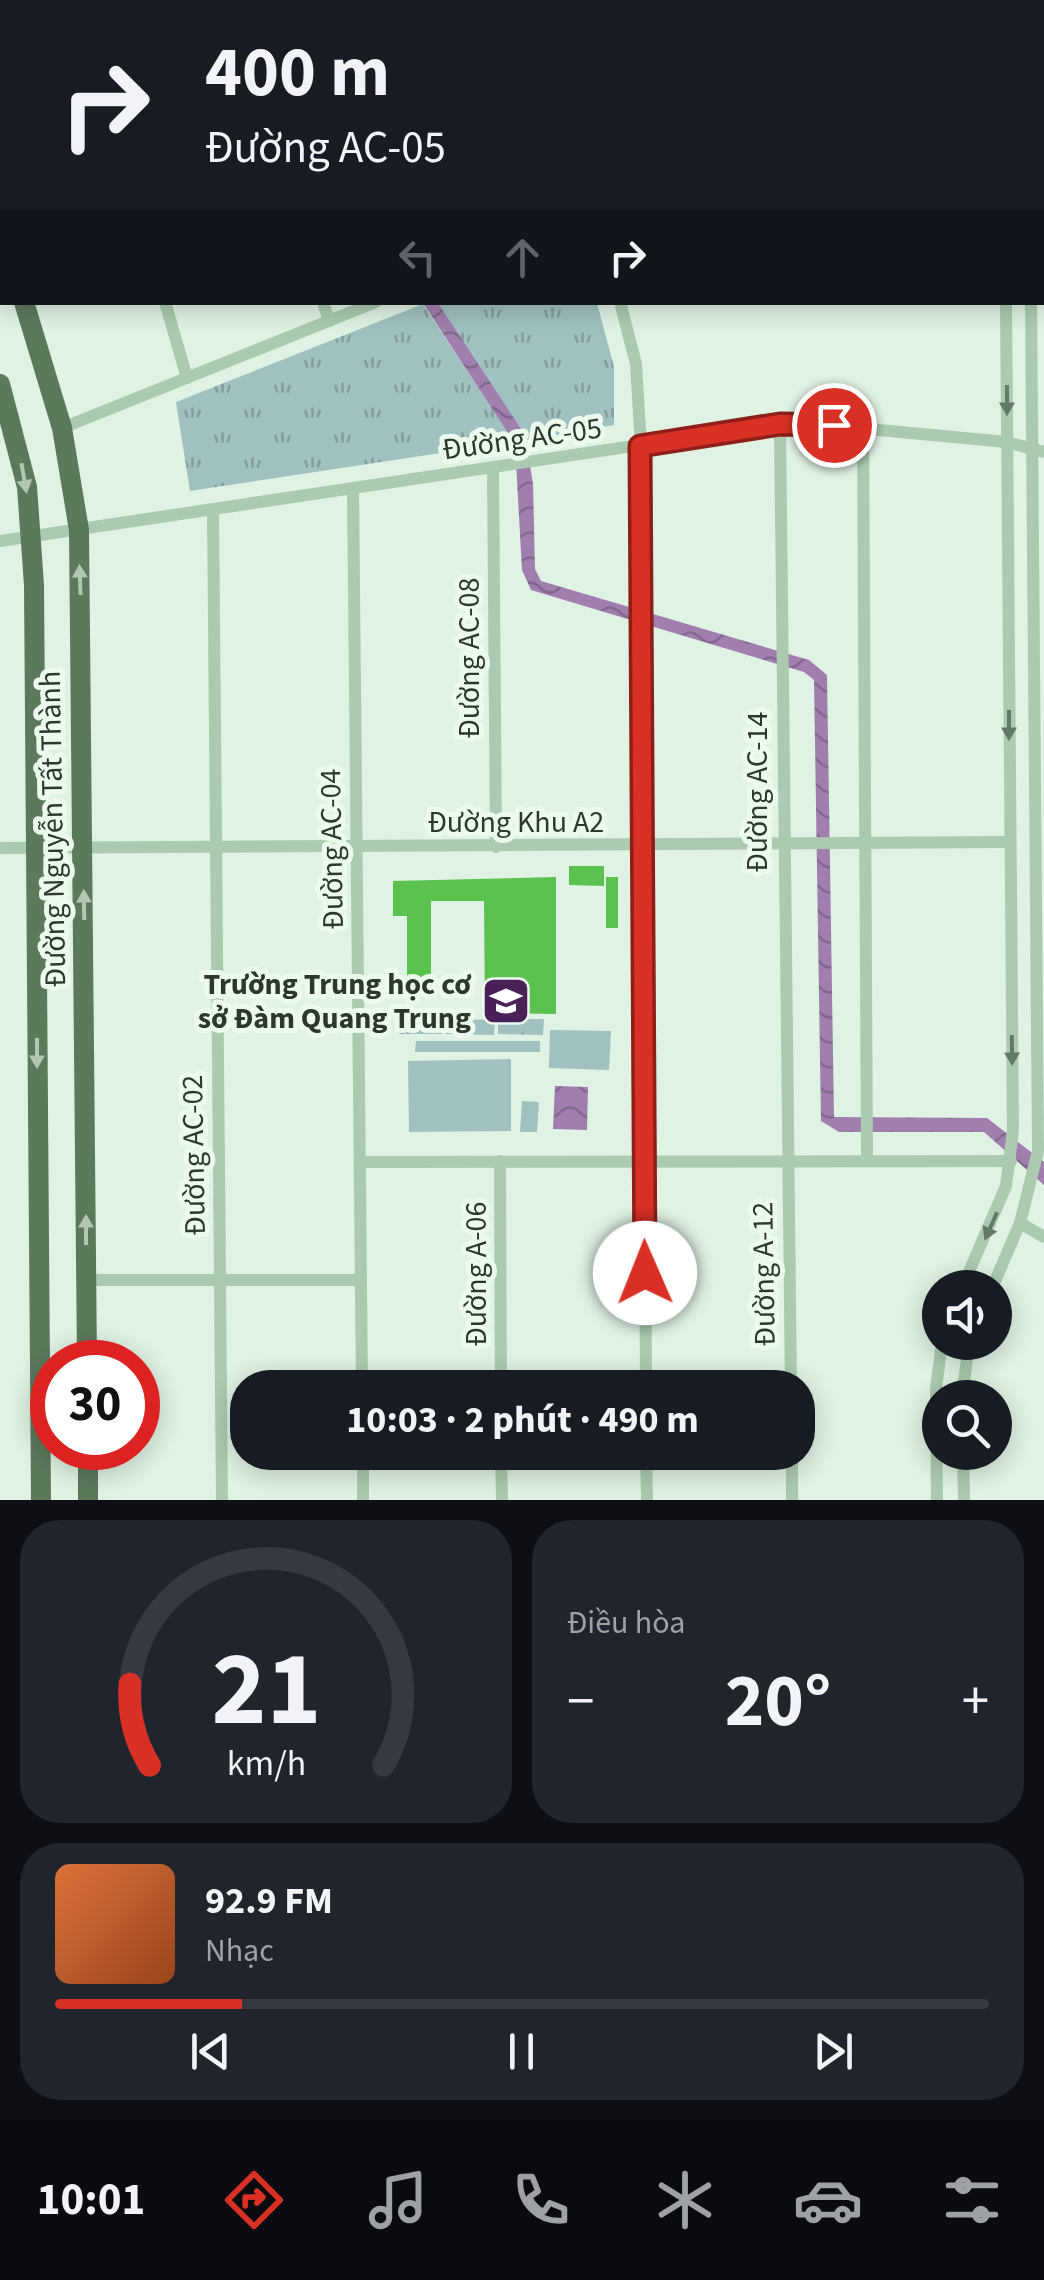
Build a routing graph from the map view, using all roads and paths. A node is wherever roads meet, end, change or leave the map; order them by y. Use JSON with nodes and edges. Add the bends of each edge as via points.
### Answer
{"nodes":[{"id":1,"x":25,"y":305,"type":"edge"},
{"id":2,"x":166,"y":305,"type":"edge"},
{"id":3,"x":324,"y":305,"type":"edge"},
{"id":4,"x":369,"y":305,"type":"edge"},
{"id":5,"x":621,"y":305,"type":"edge"},
{"id":6,"x":1006,"y":305,"type":"edge"},
{"id":7,"x":1031,"y":305,"type":"edge"},
{"id":8,"x":329,"y":321,"type":"junction"},
{"id":9,"x":186,"y":378,"type":"junction"},
{"id":10,"x":0,"y":384,"type":"edge"},
{"id":11,"x":780,"y":424,"type":"junction"},
{"id":12,"x":62,"y":428,"type":"junction"},
{"id":13,"x":863,"y":428,"type":"junction"},
{"id":14,"x":1007,"y":442,"type":"junction"},
{"id":15,"x":640,"y":446,"type":"junction"},
{"id":16,"x":1038,"y":451,"type":"edge"},
{"id":17,"x":500,"y":467,"type":"junction"},
{"id":18,"x":353,"y":489,"type":"junction"},
{"id":19,"x":213,"y":510,"type":"junction"},
{"id":20,"x":78,"y":530,"type":"junction"},
{"id":21,"x":32,"y":537,"type":"junction"},
{"id":22,"x":0,"y":540,"type":"edge"},
{"id":23,"x":1039,"y":696,"type":"edge"},
{"id":24,"x":1010,"y":842,"type":"junction"},
{"id":25,"x":782,"y":845,"type":"junction"},
{"id":26,"x":865,"y":845,"type":"junction"},
{"id":27,"x":642,"y":846,"type":"junction"},
{"id":28,"x":496,"y":847,"type":"junction"},
{"id":29,"x":0,"y":848,"type":"edge"},
{"id":30,"x":357,"y":848,"type":"junction"},
{"id":31,"x":35,"y":850,"type":"junction"},
{"id":32,"x":83,"y":850,"type":"junction"},
{"id":33,"x":216,"y":850,"type":"junction"},
{"id":34,"x":1040,"y":967,"type":"edge"},
{"id":35,"x":1040,"y":1143,"type":"edge"},
{"id":36,"x":868,"y":1158,"type":"junction"},
{"id":37,"x":644,"y":1159,"type":"junction"},
{"id":38,"x":787,"y":1159,"type":"junction"},
{"id":39,"x":500,"y":1161,"type":"junction"},
{"id":40,"x":1011,"y":1161,"type":"junction"},
{"id":41,"x":360,"y":1162,"type":"junction"},
{"id":42,"x":1020,"y":1224,"type":"junction"},
{"id":43,"x":1044,"y":1237,"type":"edge"},
{"id":44,"x":970,"y":1270,"type":"edge"},
{"id":45,"x":1000,"y":1270,"type":"edge"},
{"id":46,"x":86,"y":1280,"type":"junction"},
{"id":47,"x":220,"y":1280,"type":"junction"},
{"id":48,"x":361,"y":1280,"type":"junction"},
{"id":49,"x":87,"y":1340,"type":"edge"},
{"id":50,"x":940,"y":1360,"type":"edge"},
{"id":51,"x":362,"y":1370,"type":"edge"},
{"id":52,"x":501,"y":1370,"type":"edge"},
{"id":53,"x":646,"y":1370,"type":"edge"},
{"id":54,"x":790,"y":1370,"type":"edge"},
{"id":55,"x":88,"y":1470,"type":"edge"},
{"id":56,"x":363,"y":1470,"type":"edge"},
{"id":57,"x":502,"y":1470,"type":"edge"},
{"id":58,"x":646,"y":1470,"type":"edge"},
{"id":59,"x":792,"y":1470,"type":"edge"},
{"id":60,"x":963,"y":1470,"type":"edge"},
{"id":61,"x":41,"y":1500,"type":"edge"},
{"id":62,"x":88,"y":1500,"type":"edge"},
{"id":63,"x":222,"y":1500,"type":"edge"},
{"id":64,"x":363,"y":1500,"type":"edge"},
{"id":65,"x":502,"y":1500,"type":"edge"},
{"id":66,"x":647,"y":1500,"type":"edge"},
{"id":67,"x":792,"y":1500,"type":"edge"},
{"id":68,"x":937,"y":1500,"type":"edge"},
{"id":69,"x":964,"y":1500,"type":"edge"}],
"edges":[{"from":1,"to":12,"type":"main road","name":"Đường Nguyễn Tất Thành"},
{"from":2,"to":9,"type":"street"},
{"from":3,"to":8,"type":"street"},
{"from":4,"to":8,"type":"street"},
{"from":5,"to":15,"type":"street","via":[[636,364]]},
{"from":6,"to":14,"type":"street","one_way":true},
{"from":7,"to":16,"type":"street"},
{"from":8,"to":9,"type":"street"},
{"from":9,"to":12,"type":"street"},
{"from":10,"to":21,"type":"main road","name":"Đường Nguyễn Tất Thành","one_way":true,"via":[[17,440]]},
{"from":11,"to":13,"type":"street","name":"Đường AC-05"},
{"from":11,"to":15,"type":"street","name":"Đường AC-05"},
{"from":11,"to":25,"type":"street","name":"Đường AC-14"},
{"from":12,"to":20,"type":"main road","name":"Đường Nguyễn Tất Thành"},
{"from":13,"to":14,"type":"street","name":"Đường AC-05"},
{"from":13,"to":26,"type":"street"},
{"from":14,"to":16,"type":"street","name":"Đường AC-05"},
{"from":14,"to":24,"type":"street","one_way":true},
{"from":15,"to":17,"type":"street","name":"Đường AC-05"},
{"from":15,"to":27,"type":"street"},
{"from":16,"to":23,"type":"street"},
{"from":17,"to":18,"type":"street","name":"Đường AC-05"},
{"from":17,"to":28,"type":"street","name":"Đường AC-08"},
{"from":18,"to":19,"type":"street","name":"Đường AC-05"},
{"from":18,"to":30,"type":"street","name":"Đường AC-04"},
{"from":19,"to":20,"type":"street","name":"Đường AC-05"},
{"from":19,"to":33,"type":"street","name":"Đường AC-02"},
{"from":20,"to":21,"type":"street","name":"Đường AC-05"},
{"from":32,"to":20,"type":"main road","name":"Đường Nguyễn Tất Thành","one_way":true},
{"from":21,"to":22,"type":"street","name":"Đường AC-05"},
{"from":21,"to":31,"type":"main road","name":"Đường Nguyễn Tất Thành"},
{"from":23,"to":34,"type":"street"},
{"from":24,"to":26,"type":"street","name":"Đường Khu A2"},
{"from":24,"to":40,"type":"street","one_way":true},
{"from":25,"to":26,"type":"street","name":"Đường Khu A2"},
{"from":25,"to":27,"type":"street","name":"Đường Khu A2"},
{"from":25,"to":38,"type":"street","name":"Đường AC-14"},
{"from":26,"to":36,"type":"street"},
{"from":27,"to":28,"type":"street","name":"Đường Khu A2"},
{"from":27,"to":37,"type":"street"},
{"from":28,"to":30,"type":"street","name":"Đường Khu A2"},
{"from":29,"to":31,"type":"street","name":"Đường Khu A2"},
{"from":30,"to":33,"type":"street","name":"Đường Khu A2"},
{"from":30,"to":41,"type":"street","name":"Đường AC-04"},
{"from":31,"to":32,"type":"street","name":"Đường Khu A2"},
{"from":31,"to":61,"type":"main road","name":"Đường Nguyễn Tất Thành","one_way":true},
{"from":32,"to":33,"type":"street","name":"Đường Khu A2"},
{"from":46,"to":32,"type":"main road","name":"Đường Nguyễn Tất Thành","one_way":true},
{"from":33,"to":47,"type":"street","name":"Đường AC-02"},
{"from":34,"to":35,"type":"street"},
{"from":35,"to":42,"type":"street"},
{"from":36,"to":38,"type":"street"},
{"from":36,"to":40,"type":"street"},
{"from":37,"to":38,"type":"street"},
{"from":37,"to":39,"type":"street"},
{"from":37,"to":53,"type":"street"},
{"from":38,"to":54,"type":"street","name":"Đường A-12"},
{"from":39,"to":41,"type":"street"},
{"from":39,"to":52,"type":"street","name":"Đường A-06"},
{"from":40,"to":44,"type":"street","one_way":true,"via":[[998,1211]]},
{"from":41,"to":48,"type":"street","name":"Đường AC-04"},
{"from":42,"to":43,"type":"street"},
{"from":42,"to":45,"type":"street"},
{"from":46,"to":47,"type":"street"},
{"from":46,"to":49,"type":"main road","name":"Đường Nguyễn Tất Thành"},
{"from":47,"to":48,"type":"street"},
{"from":47,"to":63,"type":"street","name":"Đường AC-02"},
{"from":48,"to":51,"type":"street","name":"Đường AC-04"},
{"from":50,"to":68,"type":"street"},
{"from":55,"to":62,"type":"main road"},
{"from":56,"to":64,"type":"street"},
{"from":57,"to":65,"type":"street"},
{"from":58,"to":66,"type":"street"},
{"from":59,"to":67,"type":"street"},
{"from":60,"to":69,"type":"street"}]}
